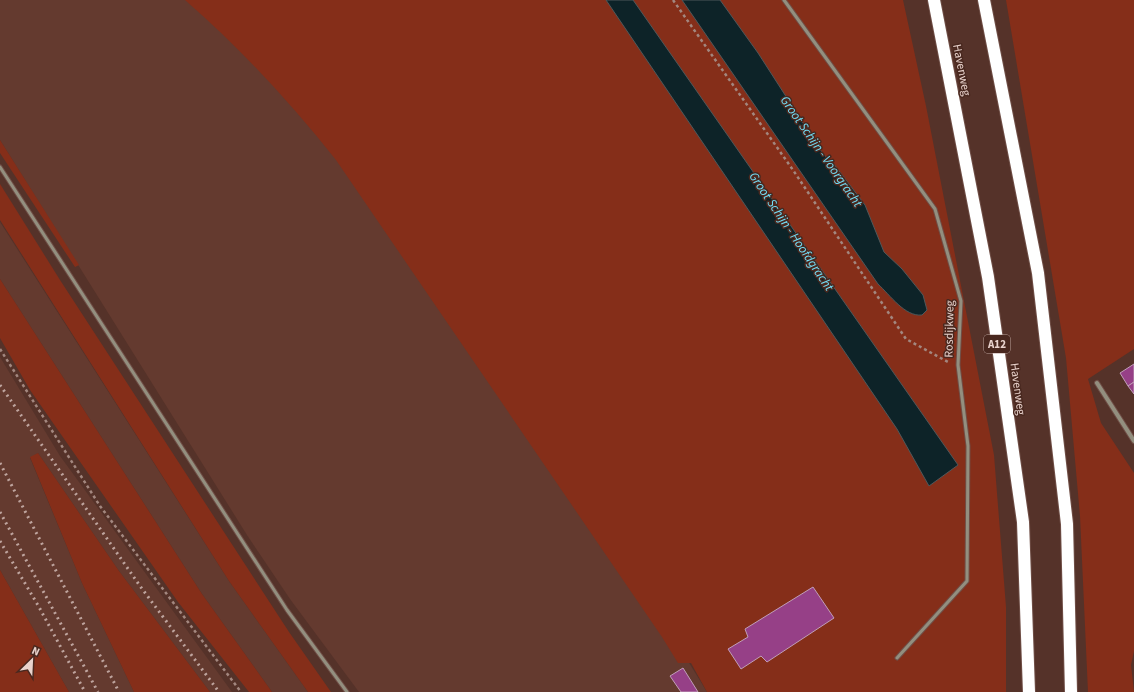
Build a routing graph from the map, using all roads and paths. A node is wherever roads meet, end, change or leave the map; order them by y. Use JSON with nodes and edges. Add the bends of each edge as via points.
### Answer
{"nodes":[{"id":1,"x":673,"y":0,"type":"edge"},
{"id":2,"x":784,"y":0,"type":"edge"},
{"id":3,"x":934,"y":0,"type":"edge"},
{"id":4,"x":984,"y":0,"type":"edge"},
{"id":5,"x":0,"y":167,"type":"edge"},
{"id":6,"x":0,"y":349,"type":"edge"},
{"id":7,"x":958,"y":365,"type":"junction"},
{"id":8,"x":1097,"y":383,"type":"dead end"},
{"id":9,"x":1134,"y":441,"type":"edge"},
{"id":10,"x":897,"y":658,"type":"dead end"},
{"id":11,"x":241,"y":692,"type":"edge"},
{"id":12,"x":347,"y":692,"type":"edge"},
{"id":13,"x":1029,"y":692,"type":"edge"},
{"id":14,"x":1071,"y":692,"type":"edge"}],
"edges":[{"from":1,"to":7,"type":"path","via":[[793,170],[906,339]]},
{"from":2,"to":7,"type":"lane","name":"Rosdijkweg","via":[[935,209],[961,302]]},
{"from":3,"to":13,"type":"highway","name":"Havenweg","number":"A12","via":[[988,277],[1023,522]]},
{"from":4,"to":14,"type":"highway","via":[[1039,281],[1067,524]]},
{"from":5,"to":12,"type":"lane","via":[[287,610]]},
{"from":6,"to":11,"type":"path","via":[[100,506]]},
{"from":7,"to":10,"type":"lane","name":"Rosdijkweg","via":[[968,446],[967,581]]},
{"from":8,"to":9,"type":"street"}]}
